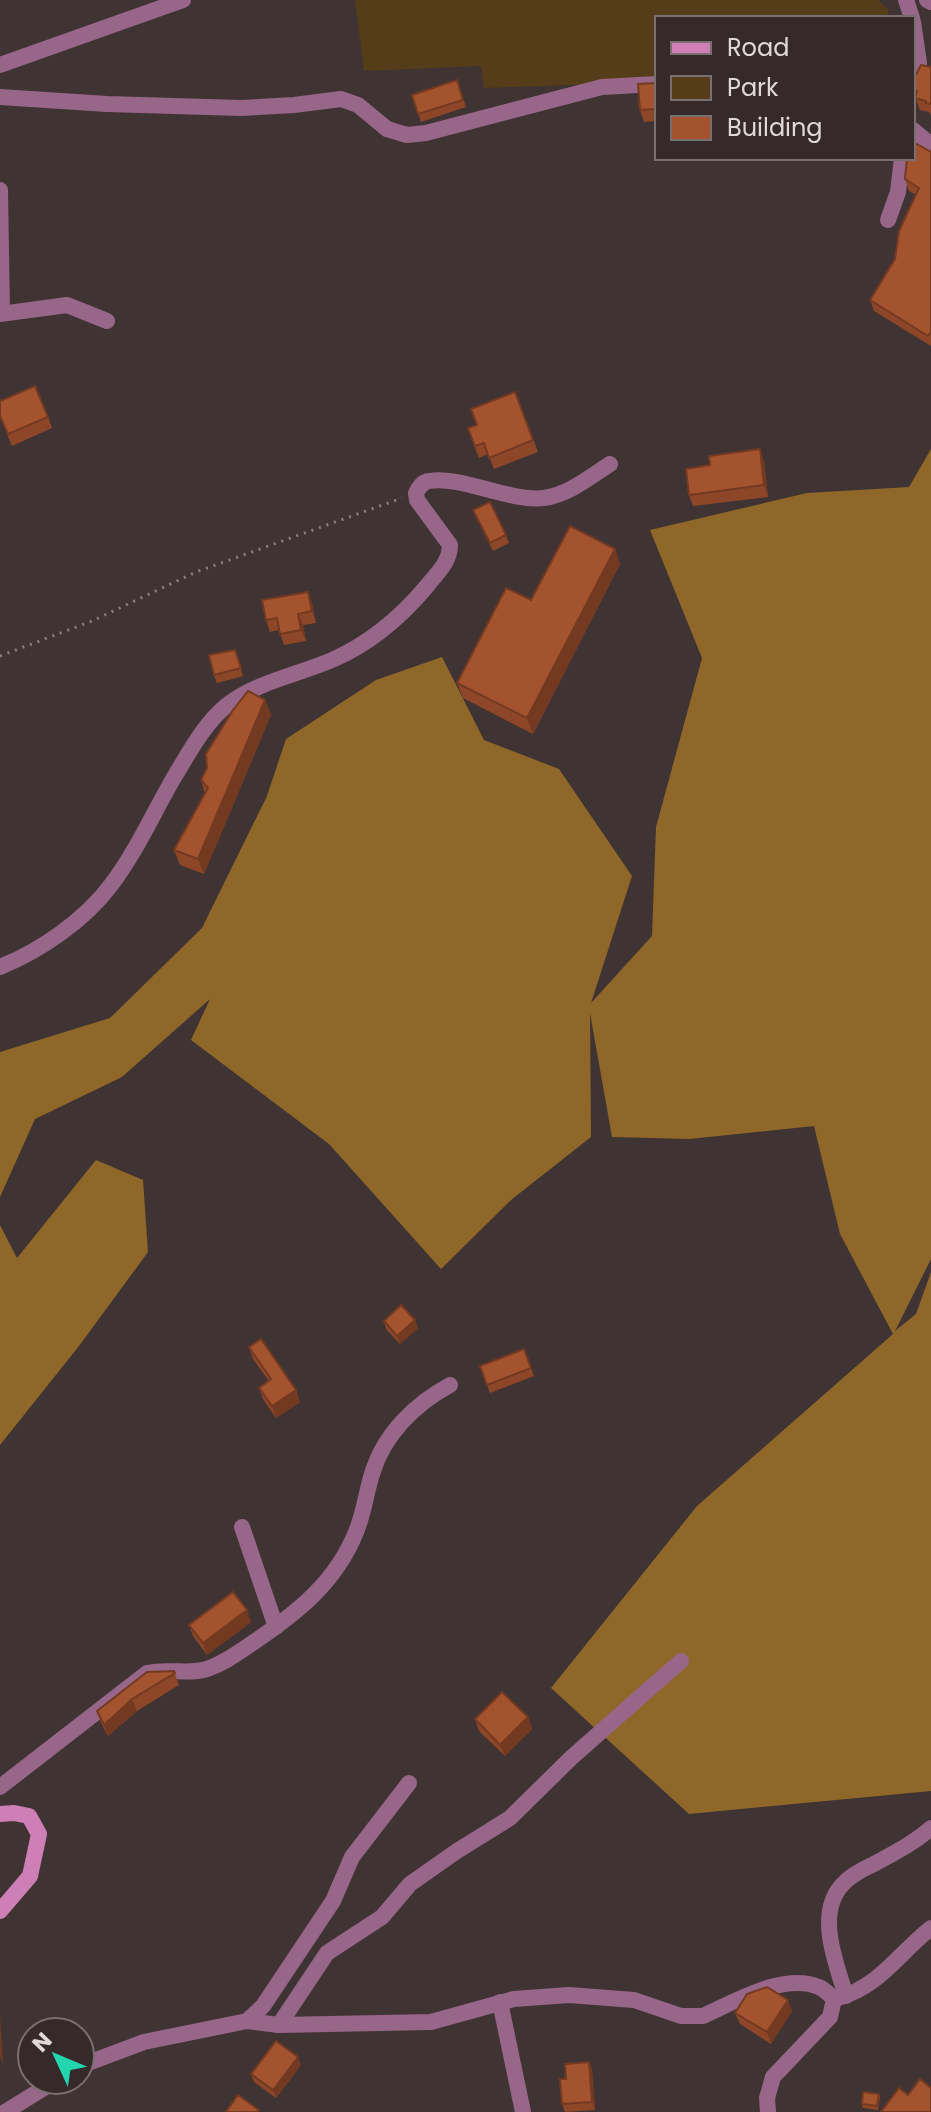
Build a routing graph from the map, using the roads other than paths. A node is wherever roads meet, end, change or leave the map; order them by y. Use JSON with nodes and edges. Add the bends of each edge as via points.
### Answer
{"nodes":[{"id":1,"x":183,"y":0,"type":"edge"},
{"id":2,"x":915,"y":38,"type":"edge"},
{"id":3,"x":0,"y":65,"type":"edge"},
{"id":4,"x":915,"y":74,"type":"edge"},
{"id":5,"x":655,"y":84,"type":"edge"},
{"id":6,"x":0,"y":97,"type":"edge"},
{"id":7,"x":915,"y":132,"type":"edge"},
{"id":8,"x":931,"y":145,"type":"edge"},
{"id":9,"x":902,"y":160,"type":"edge"},
{"id":10,"x":0,"y":190,"type":"edge"},
{"id":11,"x":0,"y":200,"type":"edge"},
{"id":12,"x":888,"y":220,"type":"dead end"},
{"id":13,"x":1,"y":313,"type":"edge"},
{"id":14,"x":107,"y":321,"type":"dead end"},
{"id":15,"x":610,"y":464,"type":"dead end"},
{"id":16,"x":0,"y":967,"type":"edge"},
{"id":17,"x":450,"y":1385,"type":"dead end"},
{"id":18,"x":242,"y":1527,"type":"dead end"},
{"id":19,"x":276,"y":1627,"type":"junction"},
{"id":20,"x":681,"y":1661,"type":"dead end"},
{"id":21,"x":409,"y":1783,"type":"dead end"},
{"id":22,"x":0,"y":1787,"type":"edge"},
{"id":23,"x":0,"y":1814,"type":"edge"},
{"id":24,"x":931,"y":1828,"type":"edge"},
{"id":25,"x":0,"y":1911,"type":"edge"},
{"id":26,"x":931,"y":1928,"type":"edge"},
{"id":27,"x":840,"y":1997,"type":"junction"},
{"id":28,"x":500,"y":2002,"type":"junction"},
{"id":29,"x":247,"y":2021,"type":"junction"},
{"id":30,"x":279,"y":2025,"type":"junction"},
{"id":31,"x":96,"y":2060,"type":"edge"},
{"id":32,"x":31,"y":2096,"type":"edge"},
{"id":33,"x":5,"y":2112,"type":"edge"},
{"id":34,"x":523,"y":2112,"type":"edge"},
{"id":35,"x":768,"y":2112,"type":"edge"}],
"edges":[{"from":1,"to":3,"type":"street"},
{"from":2,"to":4,"type":"street"},
{"from":5,"to":6,"type":"street","via":[[602,87],[407,135],[387,129],[358,105],[341,99],[241,108]]},
{"from":7,"to":8,"type":"street"},
{"from":9,"to":12,"type":"street"},
{"from":10,"to":11,"type":"street"},
{"from":11,"to":13,"type":"street"},
{"from":13,"to":14,"type":"street","via":[[67,305]]},
{"from":15,"to":16,"type":"street","via":[[556,496],[542,498],[445,481],[418,487],[417,500],[450,545],[450,553],[416,599],[356,647],[237,697],[216,714],[110,887],[42,946]]},
{"from":17,"to":19,"type":"street","via":[[428,1397],[392,1434],[378,1455],[365,1508],[342,1560],[327,1584]]},
{"from":18,"to":19,"type":"street"},
{"from":19,"to":22,"type":"street","via":[[204,1670],[147,1673]]},
{"from":20,"to":30,"type":"street","via":[[510,1818],[410,1884],[382,1917],[327,1953]]},
{"from":21,"to":29,"type":"street","via":[[352,1857],[333,1901],[263,2006]]},
{"from":23,"to":25,"type":"main road","via":[[29,1816],[39,1834],[30,1876]]},
{"from":24,"to":27,"type":"street","via":[[851,1878],[834,1897],[829,1921]]},
{"from":26,"to":27,"type":"street","via":[[875,1981]]},
{"from":27,"to":28,"type":"street","via":[[819,1987],[772,1986],[692,2018],[634,2000],[569,1995]]},
{"from":27,"to":35,"type":"street","via":[[830,2017],[773,2077]]},
{"from":28,"to":30,"type":"street","via":[[431,2022]]},
{"from":28,"to":34,"type":"street"},
{"from":29,"to":30,"type":"street"},
{"from":29,"to":31,"type":"street","via":[[144,2042]]},
{"from":32,"to":33,"type":"street"}]}
